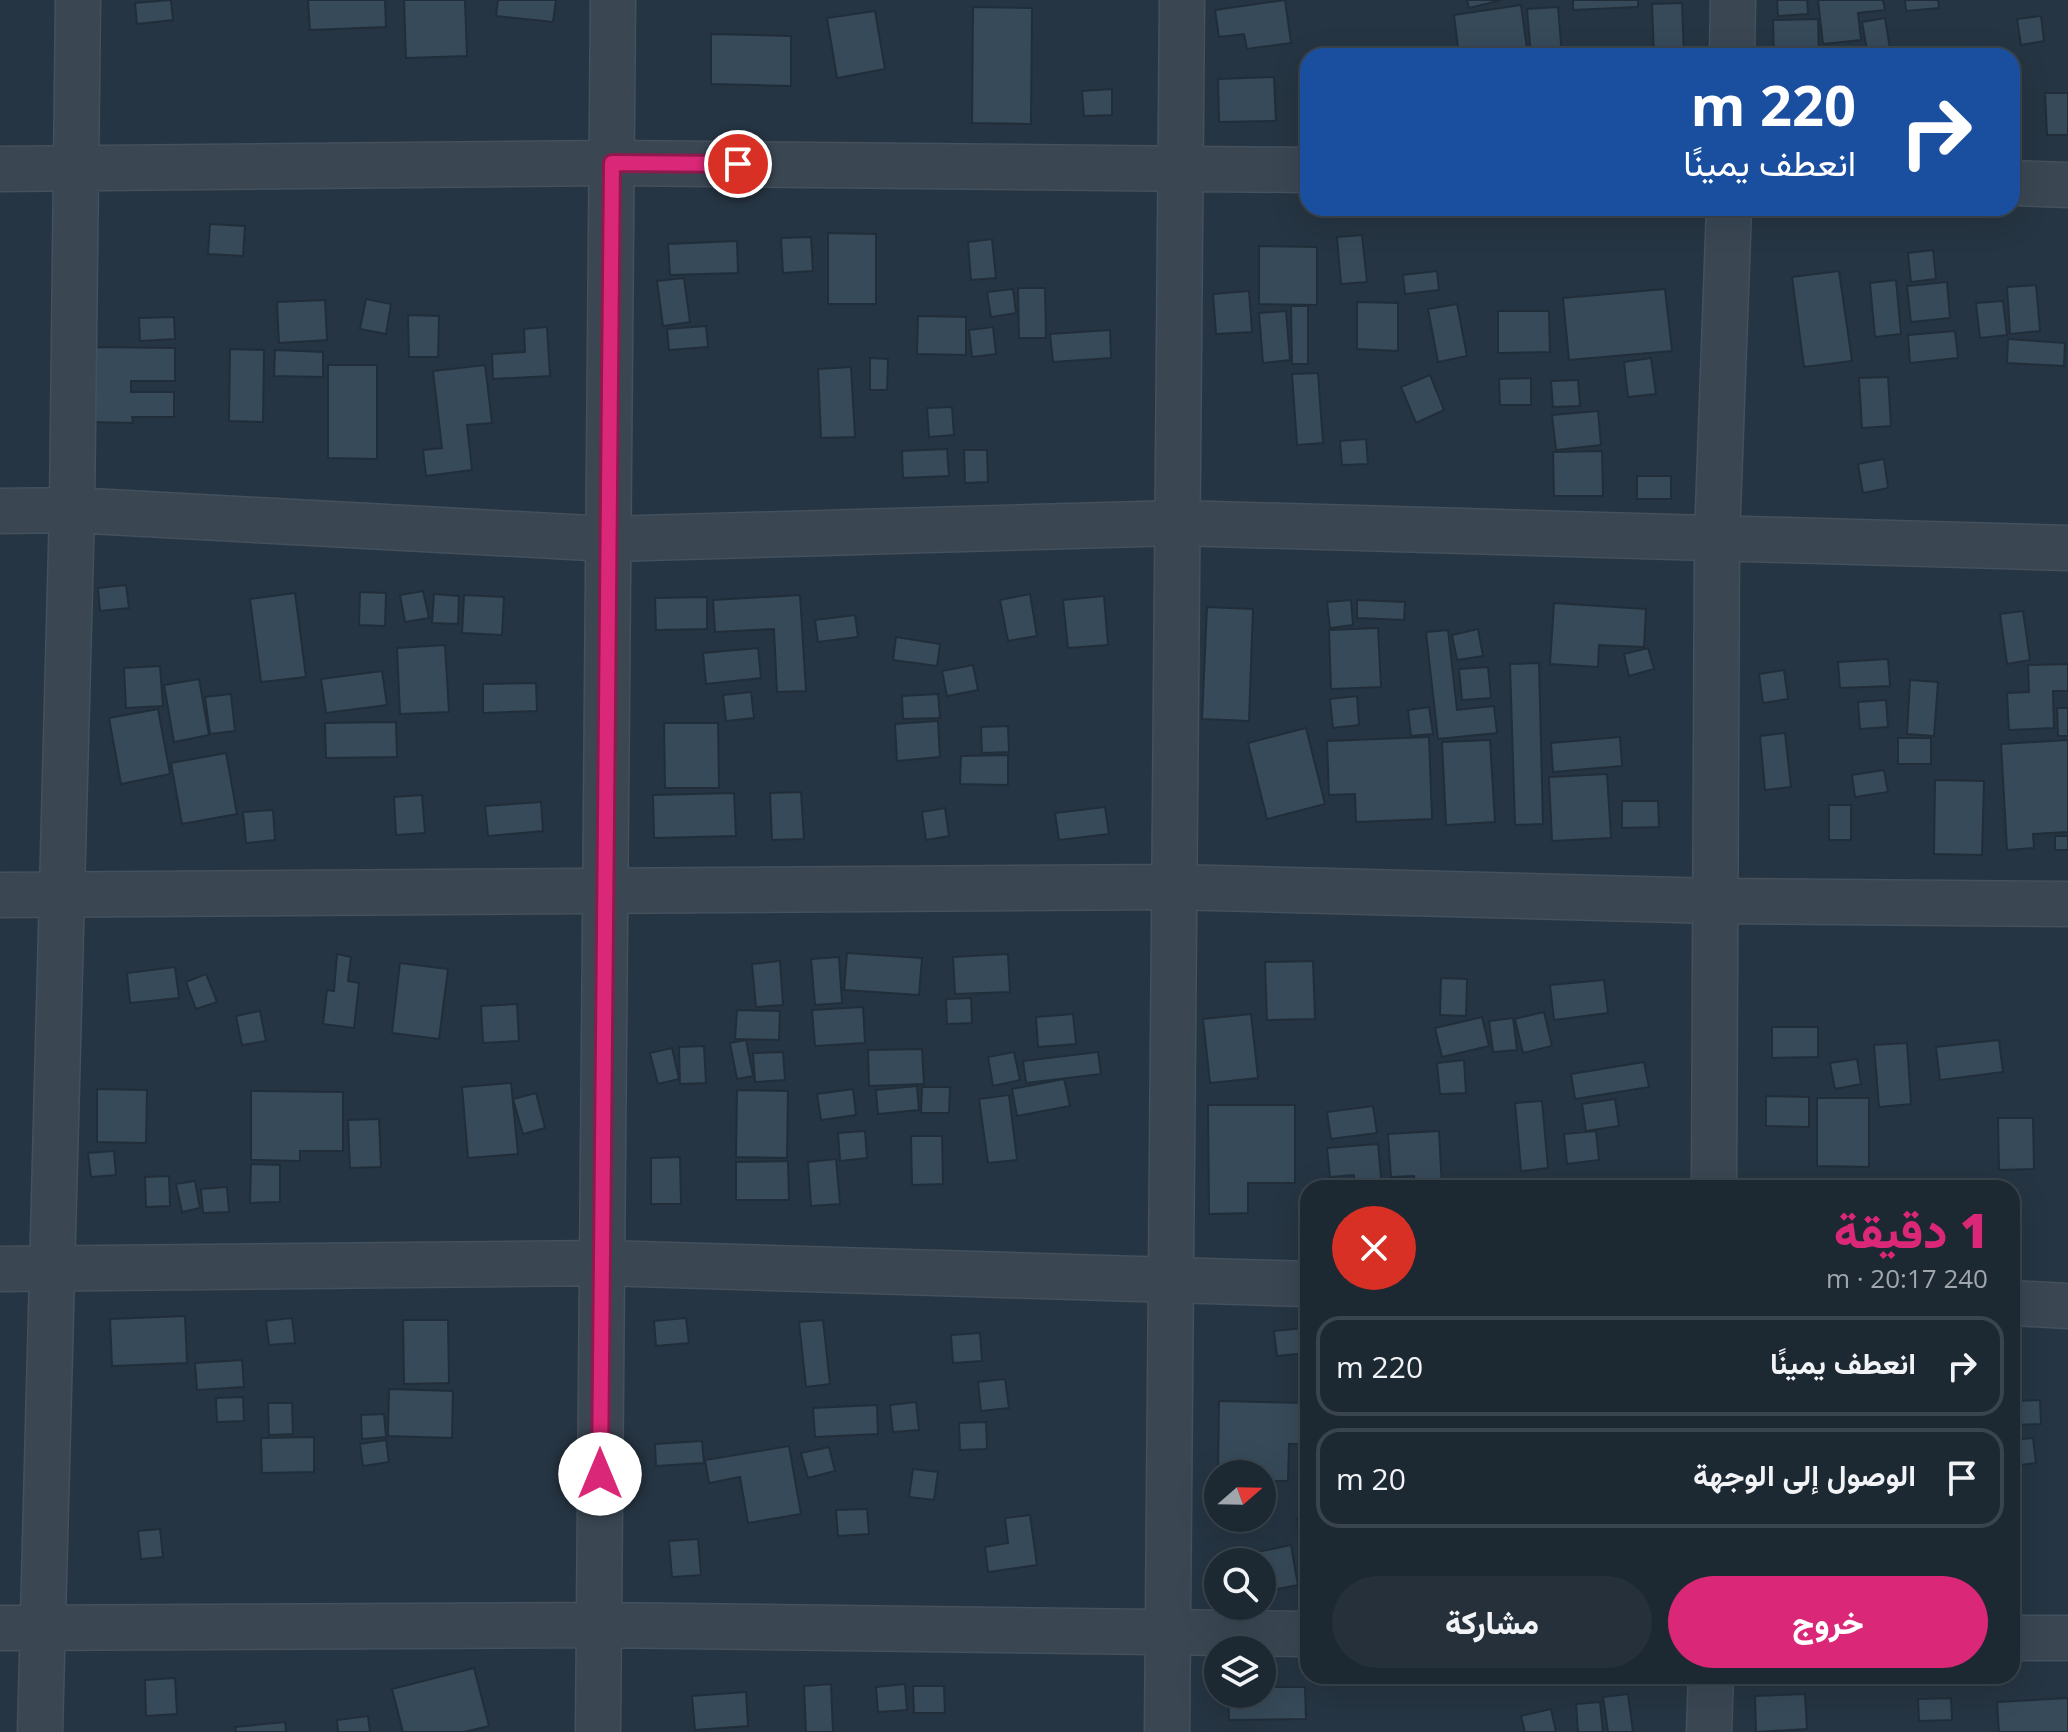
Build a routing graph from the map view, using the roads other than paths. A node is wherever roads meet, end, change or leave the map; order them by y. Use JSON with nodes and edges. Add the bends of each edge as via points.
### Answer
{"nodes":[{"id":1,"x":78,"y":0,"type":"edge"},
{"id":2,"x":613,"y":0,"type":"edge"},
{"id":3,"x":1182,"y":0,"type":"edge"},
{"id":4,"x":1733,"y":0,"type":"edge"},
{"id":5,"x":1732,"y":48,"type":"edge"},
{"id":6,"x":612,"y":163,"type":"junction"},
{"id":7,"x":1180,"y":168,"type":"junction"},
{"id":8,"x":0,"y":169,"type":"edge"},
{"id":9,"x":76,"y":169,"type":"junction"},
{"id":10,"x":1300,"y":170,"type":"edge"},
{"id":11,"x":2020,"y":183,"type":"edge"},
{"id":12,"x":2068,"y":185,"type":"edge"},
{"id":13,"x":1729,"y":216,"type":"edge"},
{"id":14,"x":72,"y":510,"type":"junction"},
{"id":15,"x":0,"y":511,"type":"edge"},
{"id":16,"x":1178,"y":523,"type":"junction"},
{"id":17,"x":1717,"y":538,"type":"junction"},
{"id":18,"x":608,"y":539,"type":"junction"},
{"id":19,"x":2068,"y":548,"type":"edge"},
{"id":20,"x":1174,"y":887,"type":"junction"},
{"id":21,"x":605,"y":890,"type":"junction"},
{"id":22,"x":0,"y":895,"type":"edge"},
{"id":23,"x":61,"y":895,"type":"junction"},
{"id":24,"x":1716,"y":901,"type":"junction"},
{"id":25,"x":2068,"y":904,"type":"edge"},
{"id":26,"x":1714,"y":1180,"type":"edge"},
{"id":27,"x":602,"y":1263,"type":"junction"},
{"id":28,"x":52,"y":1267,"type":"junction"},
{"id":29,"x":0,"y":1269,"type":"edge"},
{"id":30,"x":1171,"y":1281,"type":"junction"},
{"id":31,"x":1300,"y":1284,"type":"edge"},
{"id":32,"x":2020,"y":1303,"type":"edge"},
{"id":33,"x":2068,"y":1306,"type":"edge"},
{"id":34,"x":599,"y":1625,"type":"junction"},
{"id":35,"x":21,"y":1628,"type":"edge"},
{"id":36,"x":1168,"y":1634,"type":"junction"},
{"id":37,"x":1300,"y":1634,"type":"edge"},
{"id":38,"x":2020,"y":1638,"type":"edge"},
{"id":39,"x":2068,"y":1638,"type":"edge"},
{"id":40,"x":1711,"y":1684,"type":"edge"},
{"id":41,"x":40,"y":1732,"type":"edge"},
{"id":42,"x":598,"y":1732,"type":"edge"},
{"id":43,"x":1167,"y":1732,"type":"edge"},
{"id":44,"x":1709,"y":1732,"type":"edge"}],
"edges":[{"from":1,"to":9,"type":"street"},
{"from":2,"to":6,"type":"street"},
{"from":3,"to":7,"type":"street"},
{"from":4,"to":5,"type":"street"},
{"from":6,"to":7,"type":"street"},
{"from":6,"to":9,"type":"street"},
{"from":6,"to":18,"type":"street"},
{"from":7,"to":10,"type":"street"},
{"from":7,"to":16,"type":"street"},
{"from":8,"to":9,"type":"street"},
{"from":9,"to":14,"type":"street"},
{"from":11,"to":12,"type":"street"},
{"from":13,"to":17,"type":"street"},
{"from":14,"to":15,"type":"street"},
{"from":14,"to":18,"type":"street"},
{"from":14,"to":23,"type":"street"},
{"from":16,"to":17,"type":"street"},
{"from":16,"to":18,"type":"street"},
{"from":16,"to":20,"type":"street"},
{"from":17,"to":19,"type":"street"},
{"from":17,"to":24,"type":"street"},
{"from":18,"to":21,"type":"street"},
{"from":20,"to":21,"type":"street"},
{"from":20,"to":24,"type":"street"},
{"from":20,"to":30,"type":"street"},
{"from":21,"to":23,"type":"street"},
{"from":21,"to":27,"type":"street"},
{"from":22,"to":23,"type":"street"},
{"from":23,"to":28,"type":"street"},
{"from":24,"to":25,"type":"street"},
{"from":24,"to":26,"type":"street"},
{"from":27,"to":28,"type":"street"},
{"from":27,"to":30,"type":"street"},
{"from":27,"to":34,"type":"street"},
{"from":28,"to":29,"type":"street"},
{"from":28,"to":35,"type":"street"},
{"from":30,"to":31,"type":"street"},
{"from":30,"to":36,"type":"street"},
{"from":32,"to":33,"type":"street"},
{"from":34,"to":35,"type":"street"},
{"from":34,"to":36,"type":"street"},
{"from":34,"to":42,"type":"street"},
{"from":35,"to":41,"type":"street"},
{"from":36,"to":37,"type":"street"},
{"from":36,"to":43,"type":"street"},
{"from":38,"to":39,"type":"street"},
{"from":40,"to":44,"type":"street"}]}
